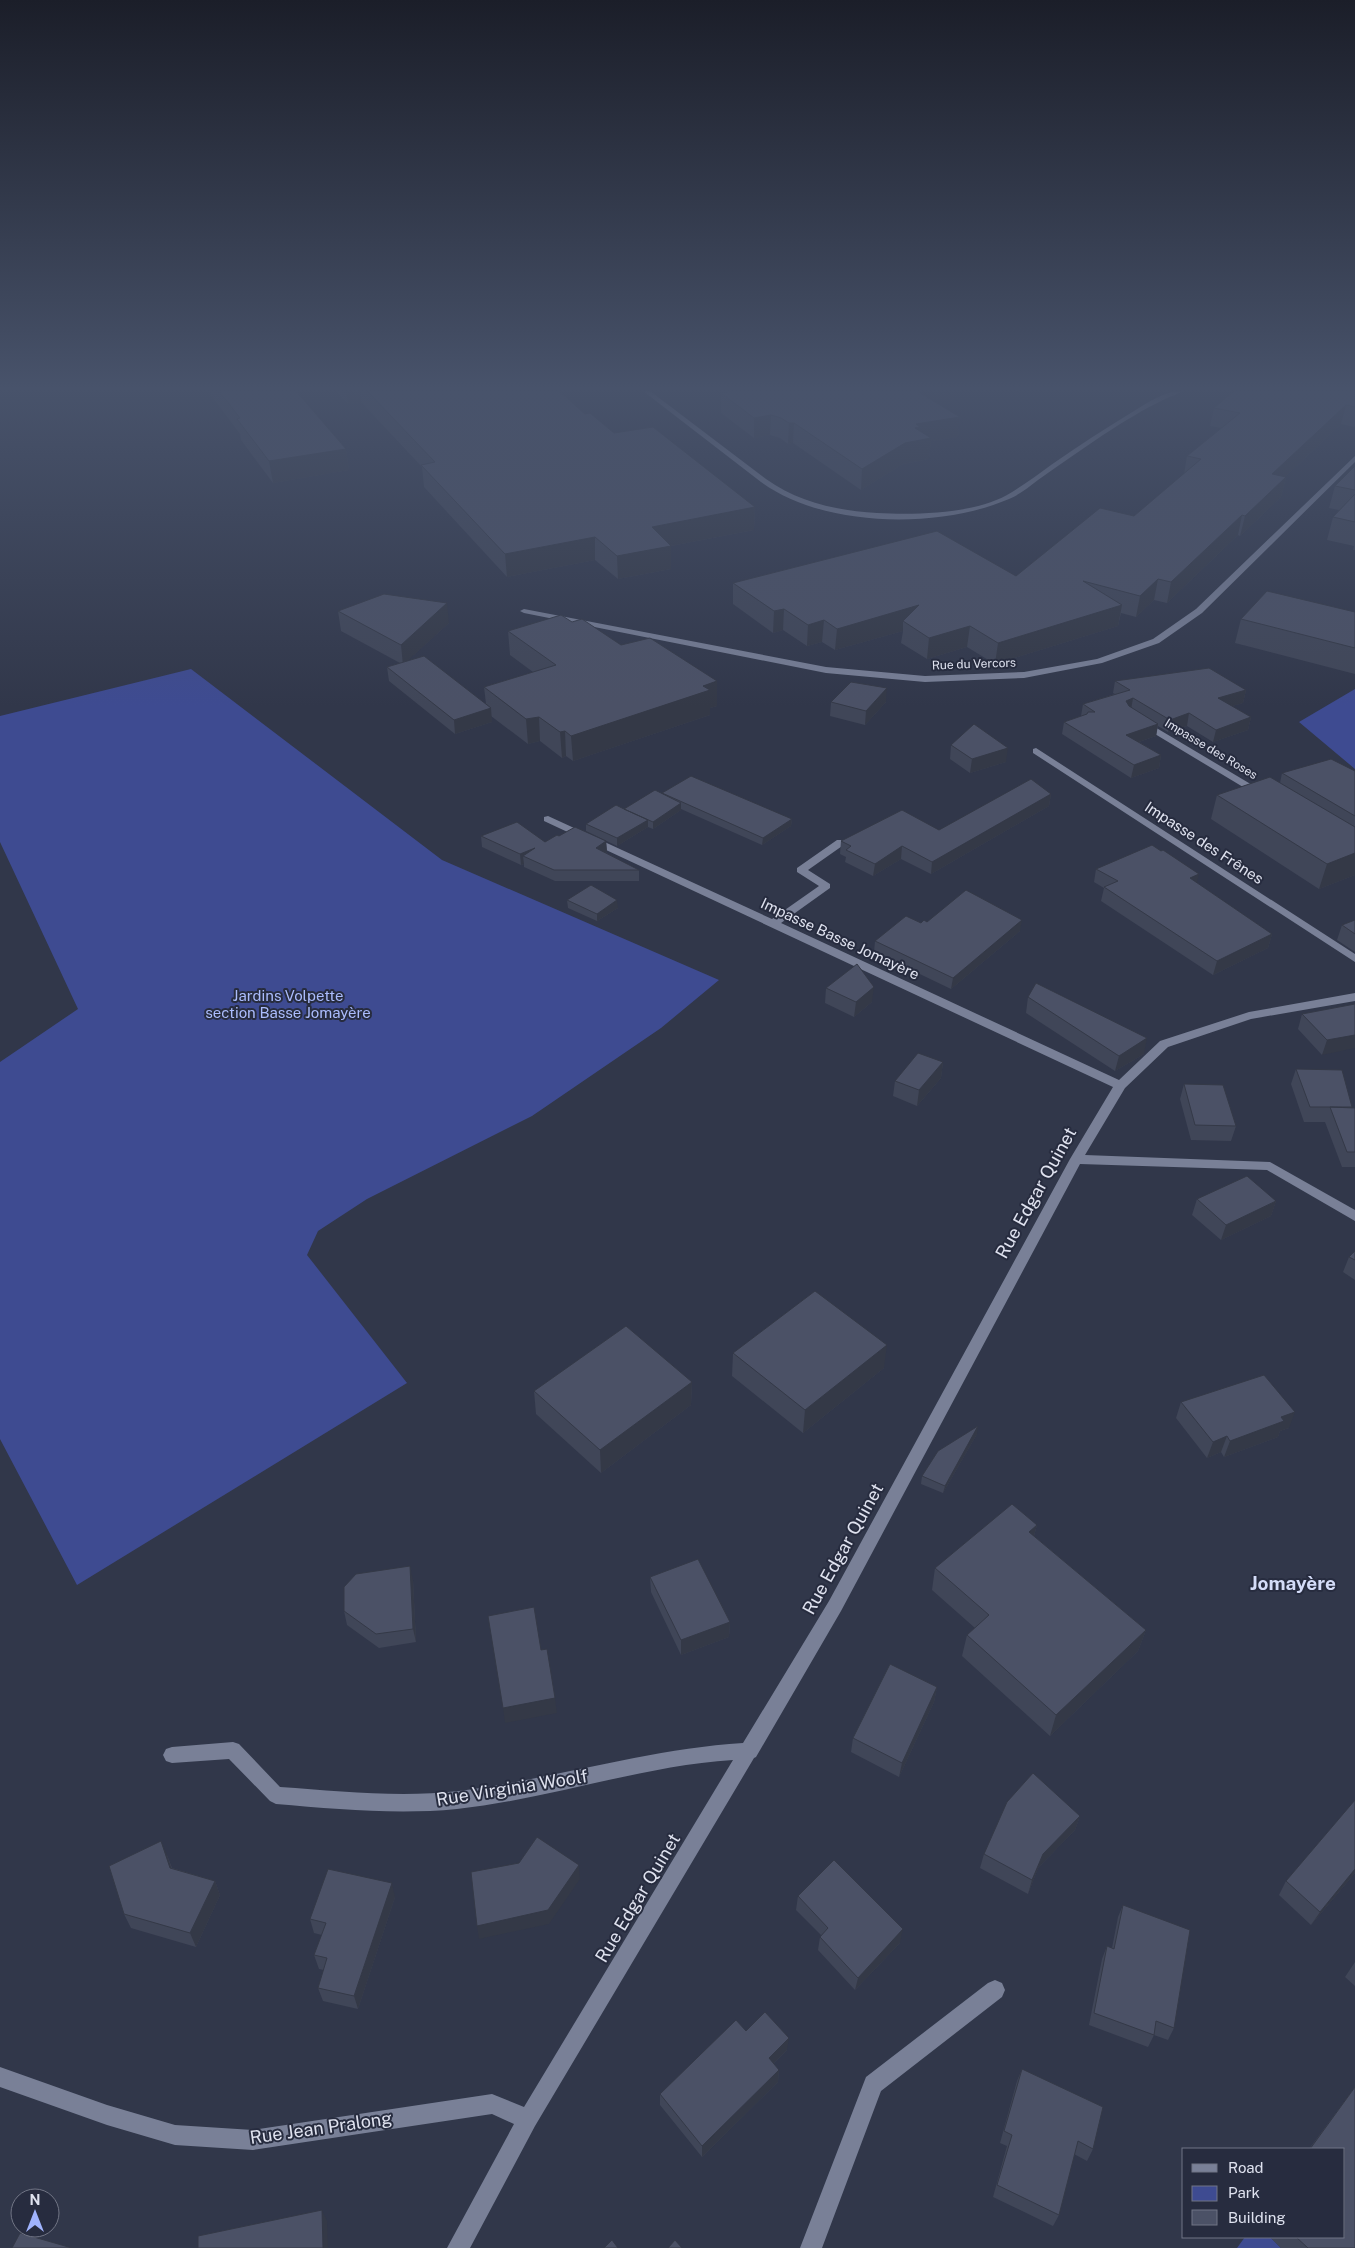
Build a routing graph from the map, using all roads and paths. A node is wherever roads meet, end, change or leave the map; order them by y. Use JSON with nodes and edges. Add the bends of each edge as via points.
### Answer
{"nodes":[{"id":1,"x":792,"y":496,"type":"edge"},
{"id":2,"x":1010,"y":496,"type":"edge"},
{"id":3,"x":1316,"y":496,"type":"edge"},
{"id":4,"x":524,"y":611,"type":"dead end"},
{"id":5,"x":1130,"y":715,"type":"edge"},
{"id":6,"x":1036,"y":752,"type":"dead end"},
{"id":7,"x":1272,"y":801,"type":"edge"},
{"id":8,"x":548,"y":819,"type":"dead end"},
{"id":9,"x":840,"y":842,"type":"edge"},
{"id":10,"x":772,"y":924,"type":"junction"},
{"id":11,"x":1355,"y":959,"type":"edge"},
{"id":12,"x":1355,"y":997,"type":"edge"},
{"id":13,"x":1120,"y":1085,"type":"junction"},
{"id":14,"x":1076,"y":1159,"type":"junction"},
{"id":15,"x":1355,"y":1216,"type":"edge"},
{"id":16,"x":750,"y":1751,"type":"junction"},
{"id":17,"x":172,"y":1755,"type":"dead end"},
{"id":18,"x":995,"y":1990,"type":"dead end"},
{"id":19,"x":0,"y":2077,"type":"edge"},
{"id":20,"x":528,"y":2119,"type":"junction"},
{"id":21,"x":458,"y":2248,"type":"edge"},
{"id":22,"x":811,"y":2248,"type":"edge"}],
"edges":[{"from":1,"to":2,"type":"street","via":[[854,513],[891,516],[948,514],[996,503]]},
{"from":3,"to":4,"type":"street","name":"Rue du Vercors","via":[[1198,611],[1156,641],[1099,661],[1024,675],[925,679],[826,670]]},
{"from":5,"to":7,"type":"street","name":"Impasse des Roses"},
{"from":6,"to":11,"type":"street","name":"Impasse des Frênes"},
{"from":8,"to":10,"type":"street","name":"Impasse Basse Jomayère"},
{"from":9,"to":10,"type":"street","via":[[801,870],[826,886]]},
{"from":10,"to":13,"type":"street","name":"Impasse Basse Jomayère"},
{"from":12,"to":13,"type":"street","name":"Rue Edgar Quinet","via":[[1249,1016],[1164,1044]]},
{"from":13,"to":14,"type":"street","name":"Rue Edgar Quinet"},
{"from":14,"to":15,"type":"street","via":[[1270,1166]]},
{"from":14,"to":16,"type":"street","name":"Rue Edgar Quinet","via":[[835,1606]]},
{"from":16,"to":17,"type":"street","name":"Rue Virginia Woolf","via":[[701,1754],[456,1800],[374,1803],[276,1795],[233,1750]]},
{"from":16,"to":20,"type":"street","name":"Rue Edgar Quinet"},
{"from":18,"to":22,"type":"street","via":[[873,2084]]},
{"from":19,"to":20,"type":"street","name":"Rue Jean Pralong","via":[[107,2116],[174,2135],[254,2140],[492,2104]]},
{"from":20,"to":21,"type":"street","name":"Rue Edgar Quinet"}]}
